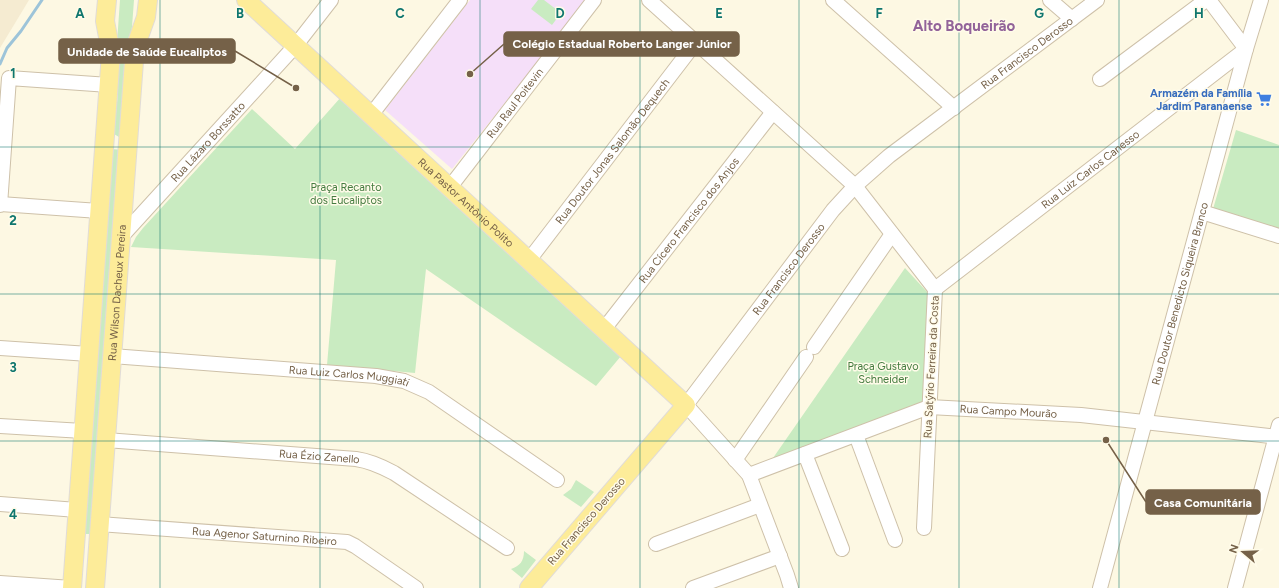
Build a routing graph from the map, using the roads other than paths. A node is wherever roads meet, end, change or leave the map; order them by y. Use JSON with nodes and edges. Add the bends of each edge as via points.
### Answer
{"nodes":[{"id":1,"x":107,"y":0,"type":"edge"},
{"id":2,"x":148,"y":0,"type":"edge"},
{"id":3,"x":246,"y":0,"type":"edge"},
{"id":4,"x":331,"y":0,"type":"edge"},
{"id":5,"x":460,"y":0,"type":"edge"},
{"id":6,"x":594,"y":0,"type":"edge"},
{"id":7,"x":649,"y":0,"type":"edge"},
{"id":8,"x":833,"y":0,"type":"edge"},
{"id":9,"x":1050,"y":0,"type":"edge"},
{"id":10,"x":1097,"y":0,"type":"edge"},
{"id":11,"x":1207,"y":0,"type":"edge"},
{"id":12,"x":1261,"y":0,"type":"edge"},
{"id":13,"x":1072,"y":19,"type":"junction"},
{"id":14,"x":696,"y":42,"type":"junction"},
{"id":15,"x":296,"y":45,"type":"junction"},
{"id":16,"x":1246,"y":49,"type":"junction"},
{"id":17,"x":1100,"y":79,"type":"dead end"},
{"id":18,"x":109,"y":85,"type":"junction"},
{"id":19,"x":954,"y":108,"type":"junction"},
{"id":20,"x":773,"y":112,"type":"junction"},
{"id":21,"x":371,"y":115,"type":"junction"},
{"id":22,"x":105,"y":134,"type":"junction"},
{"id":23,"x":128,"y":136,"type":"junction"},
{"id":24,"x":854,"y":186,"type":"junction"},
{"id":25,"x":450,"y":187,"type":"junction"},
{"id":26,"x":0,"y":204,"type":"edge"},
{"id":27,"x":99,"y":211,"type":"junction"},
{"id":28,"x":1202,"y":212,"type":"junction"},
{"id":29,"x":892,"y":234,"type":"junction"},
{"id":30,"x":1279,"y":236,"type":"edge"},
{"id":31,"x":121,"y":237,"type":"junction"},
{"id":32,"x":529,"y":260,"type":"junction"},
{"id":33,"x":935,"y":289,"type":"junction"},
{"id":34,"x":604,"y":329,"type":"junction"},
{"id":35,"x":0,"y":348,"type":"edge"},
{"id":36,"x":89,"y":354,"type":"junction"},
{"id":37,"x":112,"y":356,"type":"junction"},
{"id":38,"x":686,"y":405,"type":"junction"},
{"id":39,"x":929,"y":407,"type":"junction"},
{"id":40,"x":1145,"y":422,"type":"junction"},
{"id":41,"x":0,"y":426,"type":"edge"},
{"id":42,"x":83,"y":432,"type":"junction"},
{"id":43,"x":1278,"y":433,"type":"edge"},
{"id":44,"x":856,"y":435,"type":"junction"},
{"id":45,"x":106,"y":440,"type":"junction"},
{"id":46,"x":805,"y":454,"type":"junction"},
{"id":47,"x":735,"y":460,"type":"junction"},
{"id":48,"x":749,"y":475,"type":"junction"},
{"id":49,"x":556,"y":480,"type":"dead end"},
{"id":50,"x":0,"y":504,"type":"edge"},
{"id":51,"x":760,"y":505,"type":"junction"},
{"id":52,"x":77,"y":510,"type":"junction"},
{"id":53,"x":924,"y":528,"type":"dead end"},
{"id":54,"x":99,"y":529,"type":"junction"},
{"id":55,"x":76,"y":531,"type":"junction"},
{"id":56,"x":895,"y":540,"type":"dead end"},
{"id":57,"x":656,"y":544,"type":"dead end"},
{"id":58,"x":507,"y":548,"type":"dead end"},
{"id":59,"x":842,"y":549,"type":"dead end"},
{"id":60,"x":780,"y":556,"type":"junction"},
{"id":61,"x":73,"y":565,"type":"junction"},
{"id":62,"x":96,"y":567,"type":"junction"},
{"id":63,"x":0,"y":583,"type":"edge"},
{"id":64,"x":72,"y":588,"type":"edge"},
{"id":65,"x":95,"y":588,"type":"edge"},
{"id":66,"x":416,"y":588,"type":"edge"},
{"id":67,"x":529,"y":588,"type":"edge"},
{"id":68,"x":693,"y":588,"type":"edge"},
{"id":69,"x":791,"y":588,"type":"edge"},
{"id":70,"x":1100,"y":588,"type":"edge"},
{"id":71,"x":1235,"y":588,"type":"edge"}],
"edges":[{"from":1,"to":18,"type":"main road","via":[[105,21],[111,53]]},
{"from":2,"to":23,"type":"main road","name":"Rua Wilson Dacheux Pereira","via":[[146,17],[135,48]]},
{"from":3,"to":15,"type":"main road","name":"Rua Pastor Antônio Polito"},
{"from":4,"to":15,"type":"street","name":"Rua Lázaro Borssatto"},
{"from":5,"to":21,"type":"street"},
{"from":6,"to":25,"type":"street","name":"Rua Raul Poitevin"},
{"from":7,"to":14,"type":"street","name":"Rua Satýrio Ferreira da Costa"},
{"from":8,"to":19,"type":"street"},
{"from":9,"to":13,"type":"street"},
{"from":10,"to":13,"type":"street","name":"Rua Francisco Derosso"},
{"from":11,"to":16,"type":"street"},
{"from":11,"to":17,"type":"street"},
{"from":12,"to":16,"type":"street","name":"Rua Doutor Benedicto Siqueira Branco"},
{"from":13,"to":19,"type":"street","name":"Rua Francisco Derosso"},
{"from":14,"to":20,"type":"street","name":"Rua Satýrio Ferreira da Costa"},
{"from":14,"to":32,"type":"street","name":"Rua Doutor Jonas Salomão Dequech"},
{"from":15,"to":21,"type":"main road","name":"Rua Pastor Antônio Polito"},
{"from":15,"to":31,"type":"street","name":"Rua Lázaro Borssatto"},
{"from":16,"to":28,"type":"street","name":"Rua Doutor Benedicto Siqueira Branco"},
{"from":16,"to":33,"type":"street","name":"Rua Luiz Carlos Canesso"},
{"from":18,"to":22,"type":"main road"},
{"from":18,"to":26,"type":"street","via":[[9,78]]},
{"from":19,"to":24,"type":"street","name":"Rua Francisco Derosso"},
{"from":20,"to":24,"type":"street","name":"Rua Satýrio Ferreira da Costa"},
{"from":20,"to":34,"type":"street","name":"Rua Cícero Francisco dos Anjos"},
{"from":21,"to":25,"type":"main road","name":"Rua Pastor Antônio Polito"},
{"from":22,"to":23,"type":"main road","via":[[118,142],[124,142]]},
{"from":22,"to":27,"type":"main road"},
{"from":23,"to":31,"type":"main road","name":"Rua Wilson Dacheux Pereira"},
{"from":24,"to":29,"type":"street","name":"Rua Satýrio Ferreira da Costa"},
{"from":24,"to":38,"type":"street","name":"Rua Francisco Derosso","via":[[833,210]]},
{"from":25,"to":32,"type":"main road","name":"Rua Pastor Antônio Polito"},
{"from":26,"to":27,"type":"street"},
{"from":27,"to":36,"type":"main road"},
{"from":28,"to":30,"type":"street"},
{"from":28,"to":40,"type":"street","name":"Rua Doutor Benedicto Siqueira Branco"},
{"from":29,"to":33,"type":"street","name":"Rua Satýrio Ferreira da Costa"},
{"from":29,"to":47,"type":"street"},
{"from":31,"to":37,"type":"main road","name":"Rua Wilson Dacheux Pereira"},
{"from":32,"to":34,"type":"main road","name":"Rua Pastor Antônio Polito"},
{"from":33,"to":39,"type":"street","name":"Rua Satýrio Ferreira da Costa"},
{"from":34,"to":38,"type":"main road","name":"Rua Pastor Antônio Polito"},
{"from":35,"to":36,"type":"street"},
{"from":36,"to":42,"type":"main road"},
{"from":37,"to":45,"type":"main road","name":"Rua Wilson Dacheux Pereira"},
{"from":37,"to":49,"type":"street","name":"Rua Luiz Carlos Muggiati","via":[[376,376],[404,381],[429,392]]},
{"from":38,"to":47,"type":"street"},
{"from":38,"to":67,"type":"main road","name":"Rua Francisco Derosso"},
{"from":39,"to":40,"type":"street","name":"Rua Campo Mourão","via":[[1080,415]]},
{"from":39,"to":44,"type":"street","name":"Rua Campo Mourão"},
{"from":39,"to":53,"type":"street","name":"Rua Satýrio Ferreira da Costa"},
{"from":40,"to":43,"type":"street","name":"Rua Campo Mourão"},
{"from":40,"to":70,"type":"street","name":"Rua Doutor Benedicto Siqueira Branco"},
{"from":41,"to":42,"type":"street"},
{"from":42,"to":52,"type":"main road"},
{"from":43,"to":71,"type":"street"},
{"from":44,"to":46,"type":"street","name":"Rua Campo Mourão"},
{"from":44,"to":56,"type":"street"},
{"from":45,"to":54,"type":"main road","name":"Rua Wilson Dacheux Pereira"},
{"from":45,"to":58,"type":"street","name":"Rua Ézio Zanello","via":[[369,461],[394,472]]},
{"from":46,"to":48,"type":"street","name":"Rua Campo Mourão"},
{"from":46,"to":59,"type":"street"},
{"from":47,"to":48,"type":"street"},
{"from":48,"to":51,"type":"street"},
{"from":50,"to":52,"type":"street"},
{"from":51,"to":57,"type":"street"},
{"from":51,"to":60,"type":"street"},
{"from":52,"to":55,"type":"main road"},
{"from":54,"to":55,"type":"main road","via":[[92,541],[79,536]]},
{"from":54,"to":62,"type":"main road","name":"Rua Wilson Dacheux Pereira"},
{"from":54,"to":66,"type":"street","name":"Rua Agenor Saturnino Ribeiro","via":[[347,542]]},
{"from":55,"to":61,"type":"main road"},
{"from":60,"to":68,"type":"street"},
{"from":60,"to":69,"type":"street"},
{"from":61,"to":62,"type":"main road","via":[[86,558],[93,561]]},
{"from":61,"to":64,"type":"main road"},
{"from":62,"to":65,"type":"main road","name":"Rua Wilson Dacheux Pereira"},
{"from":63,"to":64,"type":"street"}]}
